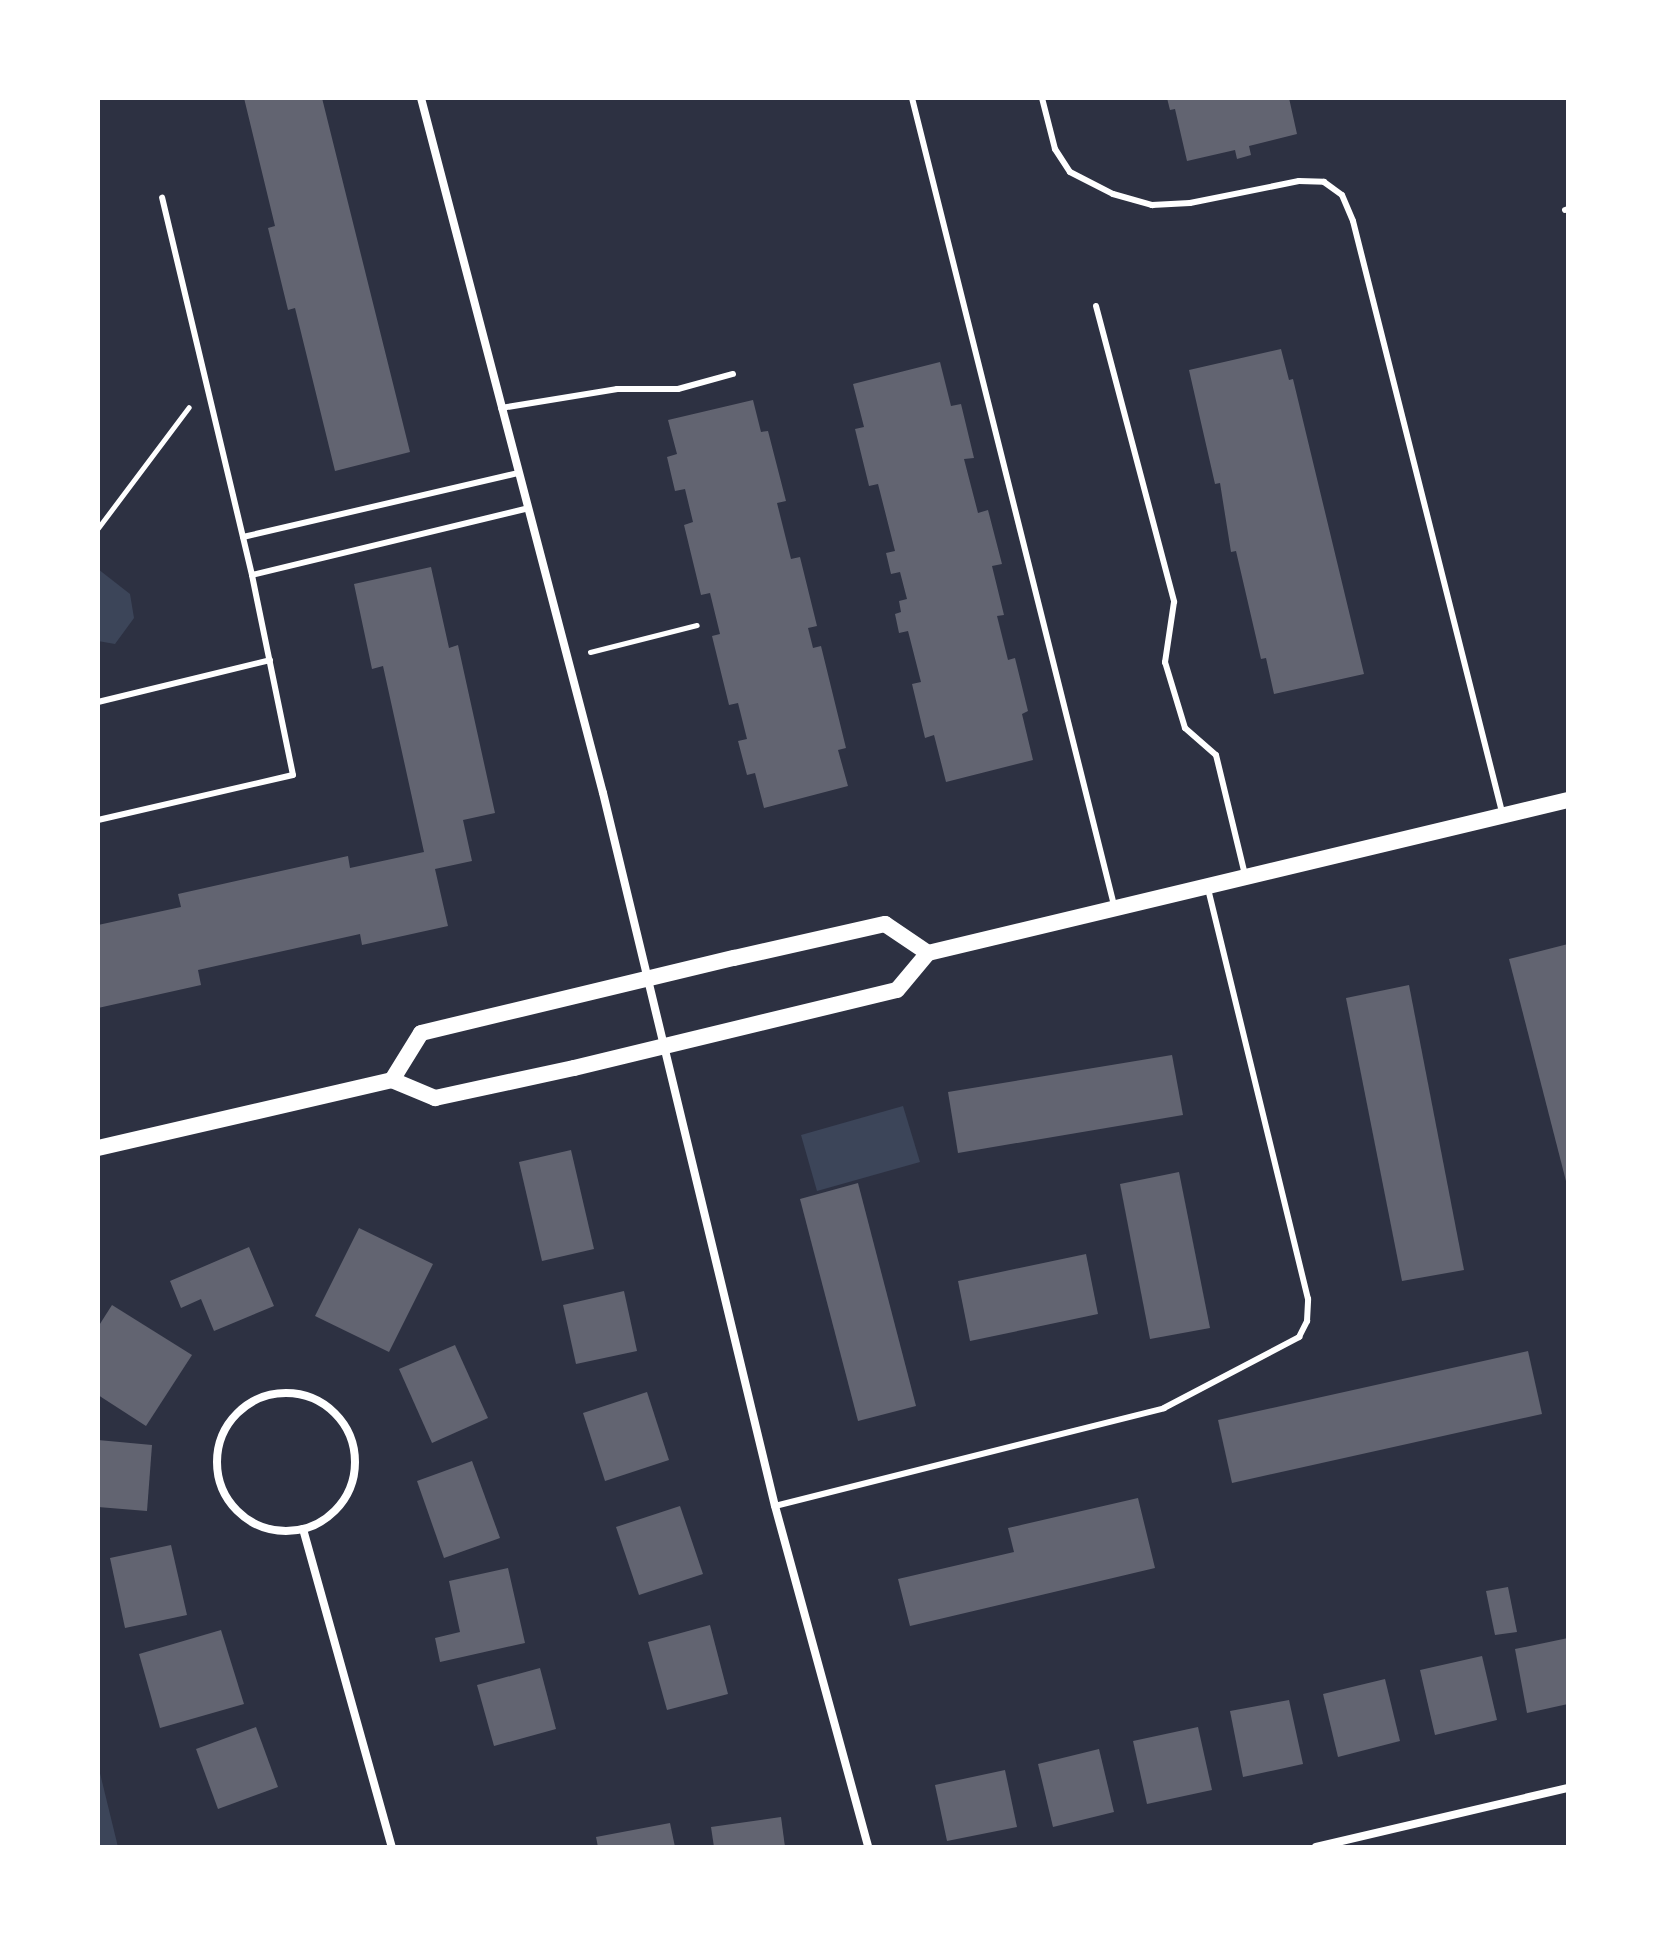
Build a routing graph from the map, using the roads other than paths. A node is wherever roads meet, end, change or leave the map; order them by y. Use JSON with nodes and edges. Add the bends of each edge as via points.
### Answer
{"nodes":[{"id":1,"x":421,"y":98,"type":"edge"},
{"id":2,"x":912,"y":98,"type":"edge"},
{"id":3,"x":1042,"y":98,"type":"edge"},
{"id":4,"x":162,"y":198,"type":"dead end"},
{"id":5,"x":1096,"y":306,"type":"dead end"},
{"id":6,"x":733,"y":374,"type":"dead end"},
{"id":7,"x":501,"y":408,"type":"junction"},
{"id":8,"x":519,"y":473,"type":"junction"},
{"id":9,"x":528,"y":508,"type":"junction"},
{"id":10,"x":243,"y":537,"type":"junction"},
{"id":11,"x":252,"y":575,"type":"junction"},
{"id":12,"x":270,"y":660,"type":"junction"},
{"id":13,"x":98,"y":702,"type":"edge"},
{"id":14,"x":1568,"y":800,"type":"edge"},
{"id":15,"x":1503,"y":816,"type":"junction"},
{"id":16,"x":98,"y":820,"type":"edge"},
{"id":17,"x":1246,"y":878,"type":"junction"},
{"id":18,"x":1207,"y":886,"type":"junction"},
{"id":19,"x":1115,"y":908,"type":"junction"},
{"id":20,"x":928,"y":953,"type":"junction"},
{"id":21,"x":646,"y":979,"type":"junction"},
{"id":22,"x":662,"y":1046,"type":"junction"},
{"id":23,"x":392,"y":1080,"type":"junction"},
{"id":24,"x":98,"y":1148,"type":"edge"},
{"id":25,"x":775,"y":1506,"type":"junction"},
{"id":26,"x":303,"y":1529,"type":"junction"},
{"id":27,"x":1568,"y":1788,"type":"edge"},
{"id":28,"x":1346,"y":1844,"type":"edge"},
{"id":29,"x":392,"y":1847,"type":"edge"},
{"id":30,"x":868,"y":1847,"type":"edge"},
{"id":31,"x":1316,"y":1847,"type":"edge"}],
"edges":[{"from":1,"to":7,"type":"street"},
{"from":2,"to":19,"type":"lane"},
{"from":3,"to":15,"type":"lane","via":[[1055,149],[1070,172],[1113,194],[1152,205],[1190,203],[1299,181],[1324,182],[1342,195],[1353,221]]},
{"from":4,"to":10,"type":"lane"},
{"from":5,"to":17,"type":"lane","via":[[1174,602],[1165,662],[1185,728],[1216,755]]},
{"from":6,"to":7,"type":"lane","via":[[678,389],[617,389]]},
{"from":7,"to":8,"type":"street"},
{"from":8,"to":9,"type":"street"},
{"from":8,"to":10,"type":"lane"},
{"from":9,"to":11,"type":"lane"},
{"from":9,"to":21,"type":"street"},
{"from":10,"to":11,"type":"lane"},
{"from":11,"to":12,"type":"lane"},
{"from":12,"to":13,"type":"lane"},
{"from":12,"to":16,"type":"lane","via":[[293,775]]},
{"from":14,"to":15,"type":"main road"},
{"from":15,"to":17,"type":"main road"},
{"from":17,"to":18,"type":"main road"},
{"from":18,"to":19,"type":"main road"},
{"from":18,"to":25,"type":"lane","via":[[1308,1299],[1307,1321],[1299,1337],[1164,1408]]},
{"from":19,"to":20,"type":"main road"},
{"from":20,"to":21,"type":"main road","via":[[885,924]]},
{"from":20,"to":22,"type":"main road","via":[[897,990]]},
{"from":21,"to":22,"type":"street"},
{"from":21,"to":23,"type":"main road","via":[[421,1033]]},
{"from":22,"to":23,"type":"main road","via":[[435,1098]]},
{"from":22,"to":25,"type":"street"},
{"from":23,"to":24,"type":"main road"},
{"from":25,"to":30,"type":"street"},
{"from":26,"to":26,"type":"street","via":[[324,1521],[344,1501],[354,1479],[355,1448],[346,1425],[327,1405],[301,1393],[269,1394],[237,1411],[218,1441],[219,1485],[231,1506],[250,1522],[273,1531]]},
{"from":26,"to":29,"type":"street"},
{"from":27,"to":28,"type":"street"},
{"from":28,"to":31,"type":"street"}]}
